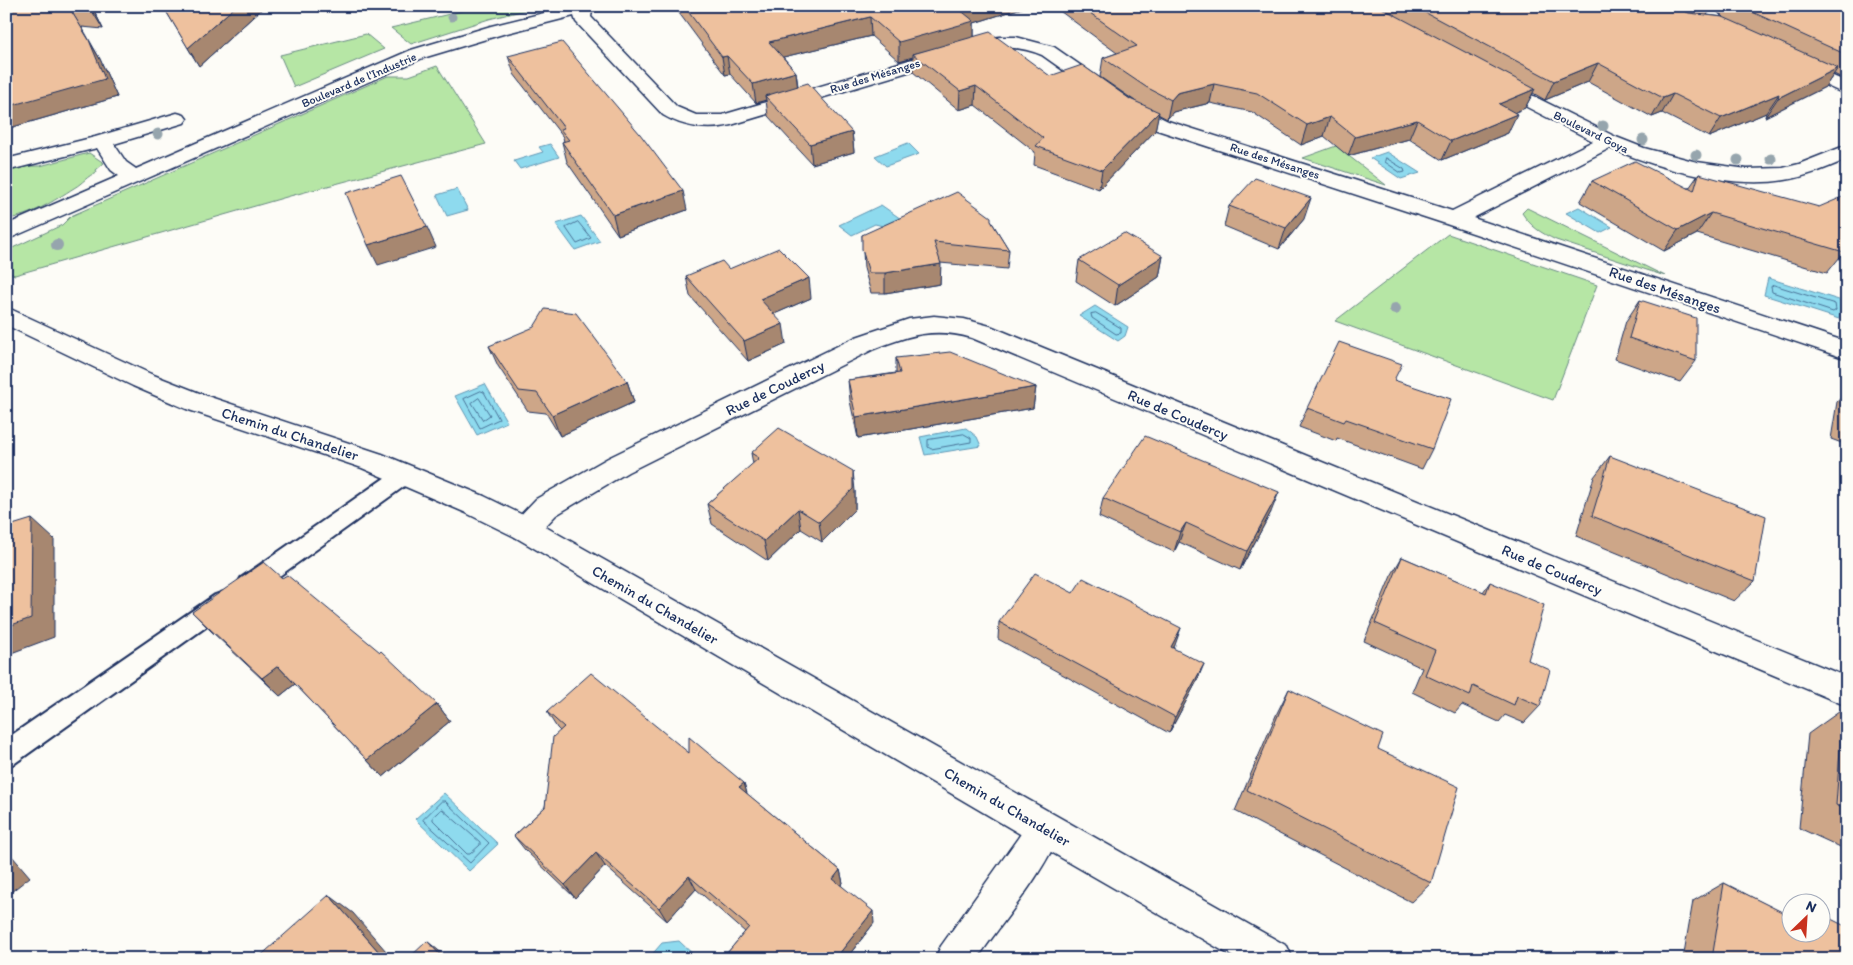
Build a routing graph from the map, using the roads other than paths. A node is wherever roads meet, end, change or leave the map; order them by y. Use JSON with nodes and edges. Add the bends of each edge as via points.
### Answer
{"nodes":[{"id":1,"x":1697,"y":6,"type":"edge"},
{"id":2,"x":588,"y":7,"type":"edge"},
{"id":3,"x":1732,"y":36,"type":"edge"},
{"id":4,"x":1776,"y":57,"type":"edge"},
{"id":5,"x":1477,"y":73,"type":"edge"},
{"id":6,"x":1847,"y":89,"type":"edge"},
{"id":7,"x":177,"y":119,"type":"dead end"},
{"id":8,"x":102,"y":141,"type":"junction"},
{"id":9,"x":1606,"y":142,"type":"junction"},
{"id":10,"x":1847,"y":151,"type":"edge"},
{"id":11,"x":6,"y":166,"type":"edge"},
{"id":12,"x":134,"y":177,"type":"junction"},
{"id":13,"x":1454,"y":218,"type":"junction"},
{"id":14,"x":6,"y":233,"type":"edge"},
{"id":15,"x":10,"y":322,"type":"edge"},
{"id":16,"x":1847,"y":351,"type":"edge"},
{"id":17,"x":406,"y":474,"type":"junction"},
{"id":18,"x":525,"y":529,"type":"junction"},
{"id":19,"x":1847,"y":692,"type":"edge"},
{"id":20,"x":6,"y":754,"type":"edge"},
{"id":21,"x":1044,"y":829,"type":"junction"},
{"id":22,"x":954,"y":959,"type":"edge"},
{"id":23,"x":1274,"y":959,"type":"edge"}],
"edges":[{"from":1,"to":3,"type":"street","via":[[1714,16],[1717,23],[1706,28]]},
{"from":2,"to":12,"type":"street","name":"Boulevard de l'Industrie","via":[[417,54]]},
{"from":2,"to":13,"type":"street","name":"Rue des Mésanges","via":[[582,18],[670,111],[692,120],[724,120],[983,44],[1016,41],[1034,44],[1048,51],[1135,112],[1161,125]]},
{"from":4,"to":6,"type":"street"},
{"from":5,"to":9,"type":"street","name":"Boulevard Goya"},
{"from":7,"to":8,"type":"street"},
{"from":8,"to":11,"type":"street"},
{"from":8,"to":12,"type":"street","via":[[118,166]]},
{"from":9,"to":10,"type":"street","name":"Boulevard Goya","via":[[1654,160],[1712,172],[1761,176],[1800,170]]},
{"from":9,"to":13,"type":"street"},
{"from":12,"to":14,"type":"street","name":"Boulevard de l'Industrie"},
{"from":13,"to":16,"type":"street","name":"Rue des Mésanges"},
{"from":15,"to":17,"type":"street","name":"Chemin du Chandelier","via":[[198,403]]},
{"from":17,"to":18,"type":"street","name":"Chemin du Chandelier"},
{"from":17,"to":20,"type":"lane"},
{"from":18,"to":19,"type":"street","name":"Rue de Coudercy","via":[[546,507],[618,465],[864,343],[904,328],[941,323],[981,332]]},
{"from":18,"to":21,"type":"street","name":"Chemin du Chandelier"},
{"from":21,"to":22,"type":"street"},
{"from":21,"to":23,"type":"street","name":"Chemin du Chandelier"}]}
